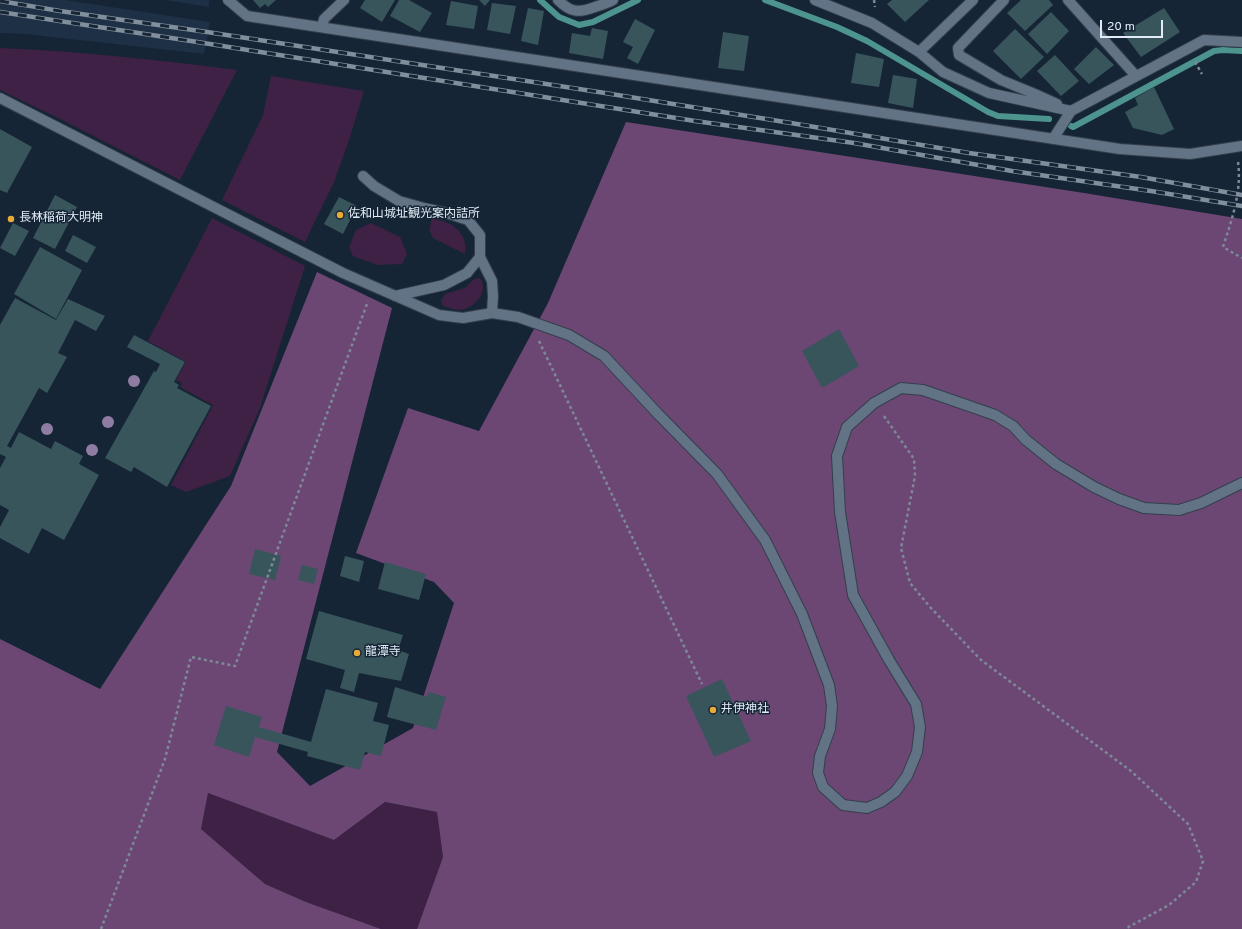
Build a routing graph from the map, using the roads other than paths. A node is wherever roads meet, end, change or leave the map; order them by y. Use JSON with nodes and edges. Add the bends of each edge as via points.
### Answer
{"nodes":[{"id":1,"x":228,"y":0,"type":"edge"},
{"id":2,"x":344,"y":0,"type":"edge"},
{"id":3,"x":558,"y":0,"type":"edge"},
{"id":4,"x":613,"y":0,"type":"edge"},
{"id":5,"x":815,"y":0,"type":"edge"},
{"id":6,"x":1004,"y":0,"type":"edge"},
{"id":7,"x":1068,"y":0,"type":"edge"},
{"id":8,"x":968,"y":2,"type":"edge"},
{"id":9,"x":322,"y":27,"type":"junction"},
{"id":10,"x":1242,"y":42,"type":"edge"},
{"id":11,"x":919,"y":52,"type":"junction"},
{"id":12,"x":1136,"y":76,"type":"junction"},
{"id":13,"x":0,"y":98,"type":"edge"},
{"id":14,"x":1071,"y":111,"type":"junction"},
{"id":15,"x":1053,"y":139,"type":"junction"},
{"id":16,"x":1242,"y":146,"type":"edge"},
{"id":17,"x":363,"y":176,"type":"dead end"},
{"id":18,"x":480,"y":257,"type":"junction"},
{"id":19,"x":395,"y":296,"type":"junction"},
{"id":20,"x":492,"y":313,"type":"junction"},
{"id":21,"x":1242,"y":483,"type":"edge"}],
"edges":[{"from":1,"to":9,"type":"street","via":[[247,16],[287,17]]},
{"from":2,"to":9,"type":"street","via":[[324,19]]},
{"from":3,"to":4,"type":"street","via":[[574,11],[584,11]]},
{"from":5,"to":11,"type":"street","via":[[872,23]]},
{"from":6,"to":14,"type":"street","via":[[958,48],[959,55],[1001,80]]},
{"from":7,"to":12,"type":"street"},
{"from":8,"to":11,"type":"street"},
{"from":9,"to":15,"type":"street"},
{"from":10,"to":12,"type":"street","via":[[1204,40]]},
{"from":11,"to":14,"type":"street","via":[[943,72],[989,94]]},
{"from":12,"to":14,"type":"street"},
{"from":13,"to":19,"type":"street","via":[[343,273]]},
{"from":14,"to":15,"type":"street"},
{"from":15,"to":16,"type":"street","via":[[1120,149],[1190,154],[1225,144]]},
{"from":17,"to":18,"type":"street","via":[[399,201],[468,220],[480,236]]},
{"from":18,"to":19,"type":"street","via":[[467,273],[444,285]]},
{"from":18,"to":20,"type":"street","via":[[492,281]]},
{"from":19,"to":20,"type":"street","via":[[439,315],[463,318]]},
{"from":20,"to":21,"type":"street","via":[[518,317],[569,335],[604,356],[717,474],[765,540],[802,614],[829,685],[832,706],[830,729],[820,756],[818,773],[823,787],[843,805],[867,808],[895,792],[907,776],[917,752],[920,727],[916,704],[853,595],[840,512],[837,456],[847,427],[874,403],[901,388],[923,390],[995,414],[1013,426],[1056,464],[1094,487],[1144,508],[1179,510],[1201,503]]}]}
